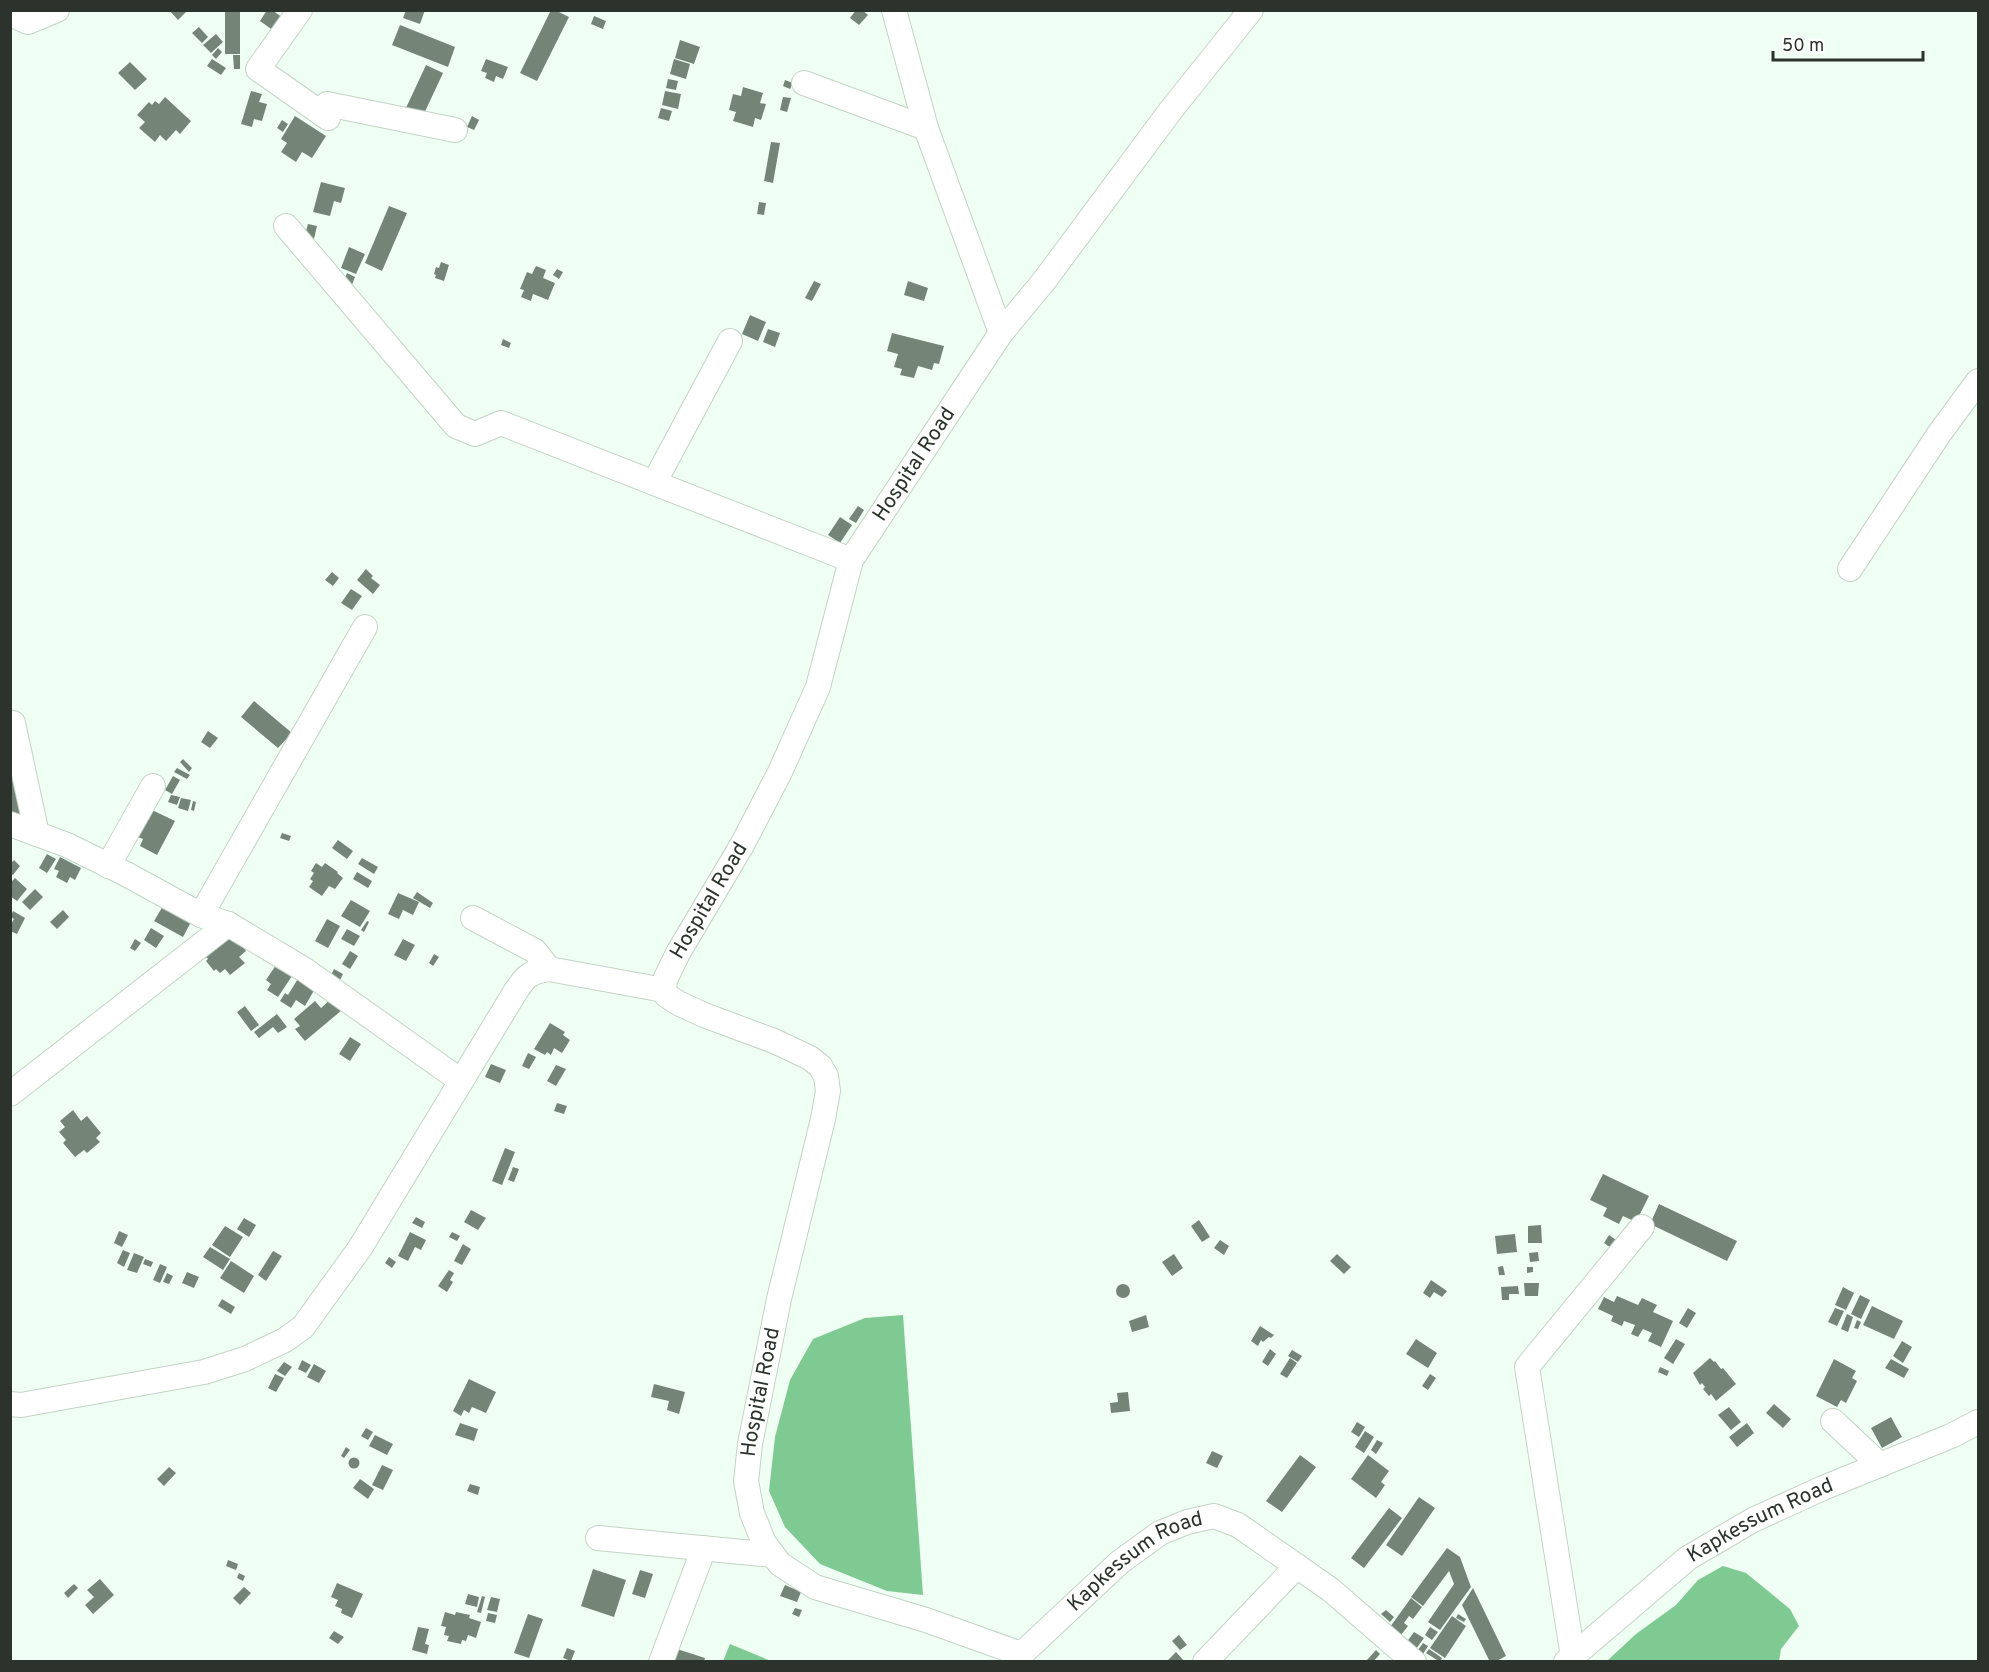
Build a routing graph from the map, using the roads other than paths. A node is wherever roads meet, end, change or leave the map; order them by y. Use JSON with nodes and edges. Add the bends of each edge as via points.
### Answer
{"nodes":[{"id":1,"x":57,"y":10,"type":"edge"},
{"id":2,"x":300,"y":10,"type":"edge"},
{"id":3,"x":894,"y":10,"type":"edge"},
{"id":4,"x":1251,"y":10,"type":"edge"},
{"id":5,"x":10,"y":14,"type":"edge"},
{"id":6,"x":804,"y":83,"type":"dead end"},
{"id":7,"x":926,"y":128,"type":"junction"},
{"id":8,"x":455,"y":130,"type":"dead end"},
{"id":9,"x":286,"y":226,"type":"dead end"},
{"id":10,"x":1001,"y":333,"type":"junction"},
{"id":11,"x":730,"y":341,"type":"dead end"},
{"id":12,"x":1978,"y":381,"type":"edge"},
{"id":13,"x":654,"y":483,"type":"junction"},
{"id":14,"x":851,"y":560,"type":"junction"},
{"id":15,"x":1850,"y":569,"type":"dead end"},
{"id":16,"x":365,"y":627,"type":"dead end"},
{"id":17,"x":13,"y":723,"type":"dead end"},
{"id":18,"x":153,"y":786,"type":"dead end"},
{"id":19,"x":10,"y":824,"type":"edge"},
{"id":20,"x":37,"y":834,"type":"junction"},
{"id":21,"x":108,"y":866,"type":"junction"},
{"id":22,"x":201,"y":915,"type":"junction"},
{"id":23,"x":473,"y":918,"type":"dead end"},
{"id":24,"x":228,"y":924,"type":"junction"},
{"id":25,"x":549,"y":969,"type":"junction"},
{"id":26,"x":664,"y":990,"type":"junction"},
{"id":27,"x":462,"y":1081,"type":"junction"},
{"id":28,"x":10,"y":1094,"type":"edge"},
{"id":29,"x":1642,"y":1227,"type":"dead end"},
{"id":30,"x":10,"y":1404,"type":"edge"},
{"id":31,"x":1833,"y":1421,"type":"dead end"},
{"id":32,"x":1978,"y":1422,"type":"edge"},
{"id":33,"x":1880,"y":1465,"type":"junction"},
{"id":34,"x":598,"y":1538,"type":"dead end"},
{"id":35,"x":704,"y":1548,"type":"junction"},
{"id":36,"x":773,"y":1555,"type":"junction"},
{"id":37,"x":1297,"y":1566,"type":"junction"},
{"id":38,"x":1017,"y":1658,"type":"edge"},
{"id":39,"x":1570,"y":1659,"type":"edge"},
{"id":40,"x":661,"y":1662,"type":"edge"},
{"id":41,"x":1205,"y":1662,"type":"edge"},
{"id":42,"x":1414,"y":1662,"type":"edge"}],
"edges":[{"from":1,"to":5,"type":"street","via":[[28,22]]},
{"from":2,"to":8,"type":"street","via":[[258,69],[324,114],[327,104]]},
{"from":3,"to":7,"type":"street"},
{"from":4,"to":10,"type":"street","name":"Hospital Road"},
{"from":6,"to":7,"type":"street"},
{"from":7,"to":10,"type":"street"},
{"from":9,"to":13,"type":"street","via":[[456,426],[475,434],[501,423]]},
{"from":10,"to":14,"type":"street","name":"Hospital Road"},
{"from":11,"to":13,"type":"street"},
{"from":12,"to":15,"type":"street"},
{"from":13,"to":14,"type":"street"},
{"from":14,"to":26,"type":"street","name":"Hospital Road","via":[[818,687],[780,772],[678,953]]},
{"from":16,"to":22,"type":"street"},
{"from":17,"to":20,"type":"street"},
{"from":18,"to":21,"type":"street"},
{"from":19,"to":20,"type":"street"},
{"from":20,"to":21,"type":"street"},
{"from":21,"to":22,"type":"street"},
{"from":22,"to":24,"type":"street"},
{"from":23,"to":25,"type":"street","via":[[536,951]]},
{"from":24,"to":27,"type":"street","via":[[305,970]]},
{"from":24,"to":28,"type":"street"},
{"from":25,"to":26,"type":"street"},
{"from":25,"to":27,"type":"street","via":[[535,971],[524,980]]},
{"from":26,"to":36,"type":"street","name":"Hospital Road","via":[[678,1003],[810,1058],[826,1076],[823,1119],[778,1299],[750,1443],[746,1481],[752,1513]]},
{"from":27,"to":30,"type":"street","via":[[360,1248],[303,1327],[285,1340],[204,1372]]},
{"from":29,"to":39,"type":"street","via":[[1527,1367]]},
{"from":31,"to":33,"type":"street"},
{"from":32,"to":33,"type":"street","name":"Kapkessum Road"},
{"from":33,"to":39,"type":"street","name":"Kapkessum Road","via":[[1753,1520],[1688,1558]]},
{"from":34,"to":35,"type":"street"},
{"from":35,"to":36,"type":"street"},
{"from":35,"to":40,"type":"street"},
{"from":36,"to":38,"type":"street","name":"Hospital Road","via":[[815,1587],[926,1620]]},
{"from":37,"to":38,"type":"street","name":"Kapkessum Road","via":[[1238,1525],[1214,1516],[1187,1521],[1160,1533],[1120,1562]]},
{"from":37,"to":41,"type":"street"},
{"from":37,"to":42,"type":"street","name":"Kapkessum Road","via":[[1331,1590]]}]}
